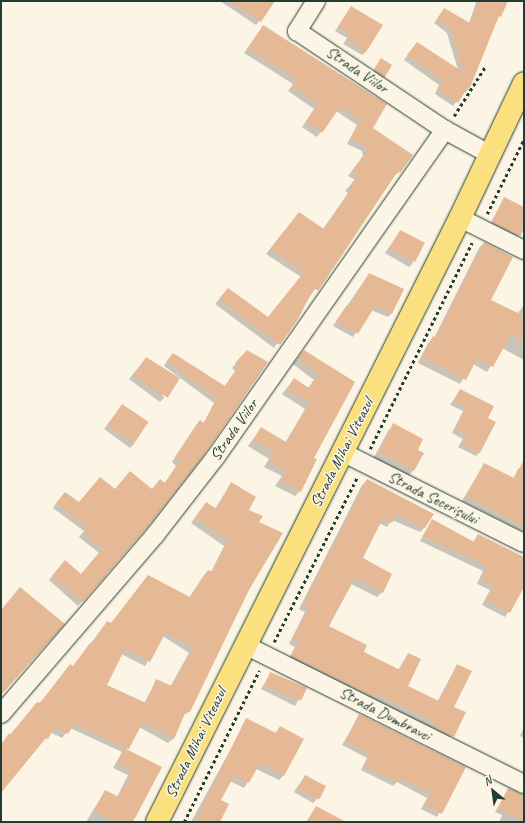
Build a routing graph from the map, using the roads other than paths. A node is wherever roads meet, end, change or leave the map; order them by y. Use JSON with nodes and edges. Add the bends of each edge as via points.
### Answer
{"nodes":[{"id":1,"x":316,"y":1,"type":"edge"},
{"id":2,"x":524,"y":83,"type":"edge"},
{"id":3,"x":445,"y":130,"type":"junction"},
{"id":4,"x":491,"y":155,"type":"junction"},
{"id":5,"x":460,"y":218,"type":"junction"},
{"id":6,"x":524,"y":250,"type":"edge"},
{"id":7,"x":342,"y":452,"type":"junction"},
{"id":8,"x":524,"y":543,"type":"edge"},
{"id":9,"x":245,"y":645,"type":"junction"},
{"id":10,"x":1,"y":714,"type":"edge"},
{"id":11,"x":524,"y":784,"type":"edge"},
{"id":12,"x":157,"y":822,"type":"edge"}],
"edges":[{"from":1,"to":3,"type":"street","name":"Strada Viilor","via":[[297,30]]},
{"from":2,"to":4,"type":"highway","name":"Strada Mihai Viteazul"},
{"from":3,"to":4,"type":"street","name":"Strada Viilor"},
{"from":3,"to":10,"type":"street","name":"Strada Viilor","via":[[215,458],[155,535]]},
{"from":4,"to":5,"type":"highway","name":"Strada Mihai Viteazul"},
{"from":5,"to":6,"type":"street"},
{"from":5,"to":7,"type":"highway","name":"Strada Mihai Viteazul"},
{"from":7,"to":8,"type":"street","name":"Strada Secerișului"},
{"from":7,"to":9,"type":"highway","name":"Strada Mihai Viteazul"},
{"from":9,"to":11,"type":"street","name":"Strada Dumbravei"},
{"from":9,"to":12,"type":"highway","name":"Strada Mihai Viteazul"}]}
